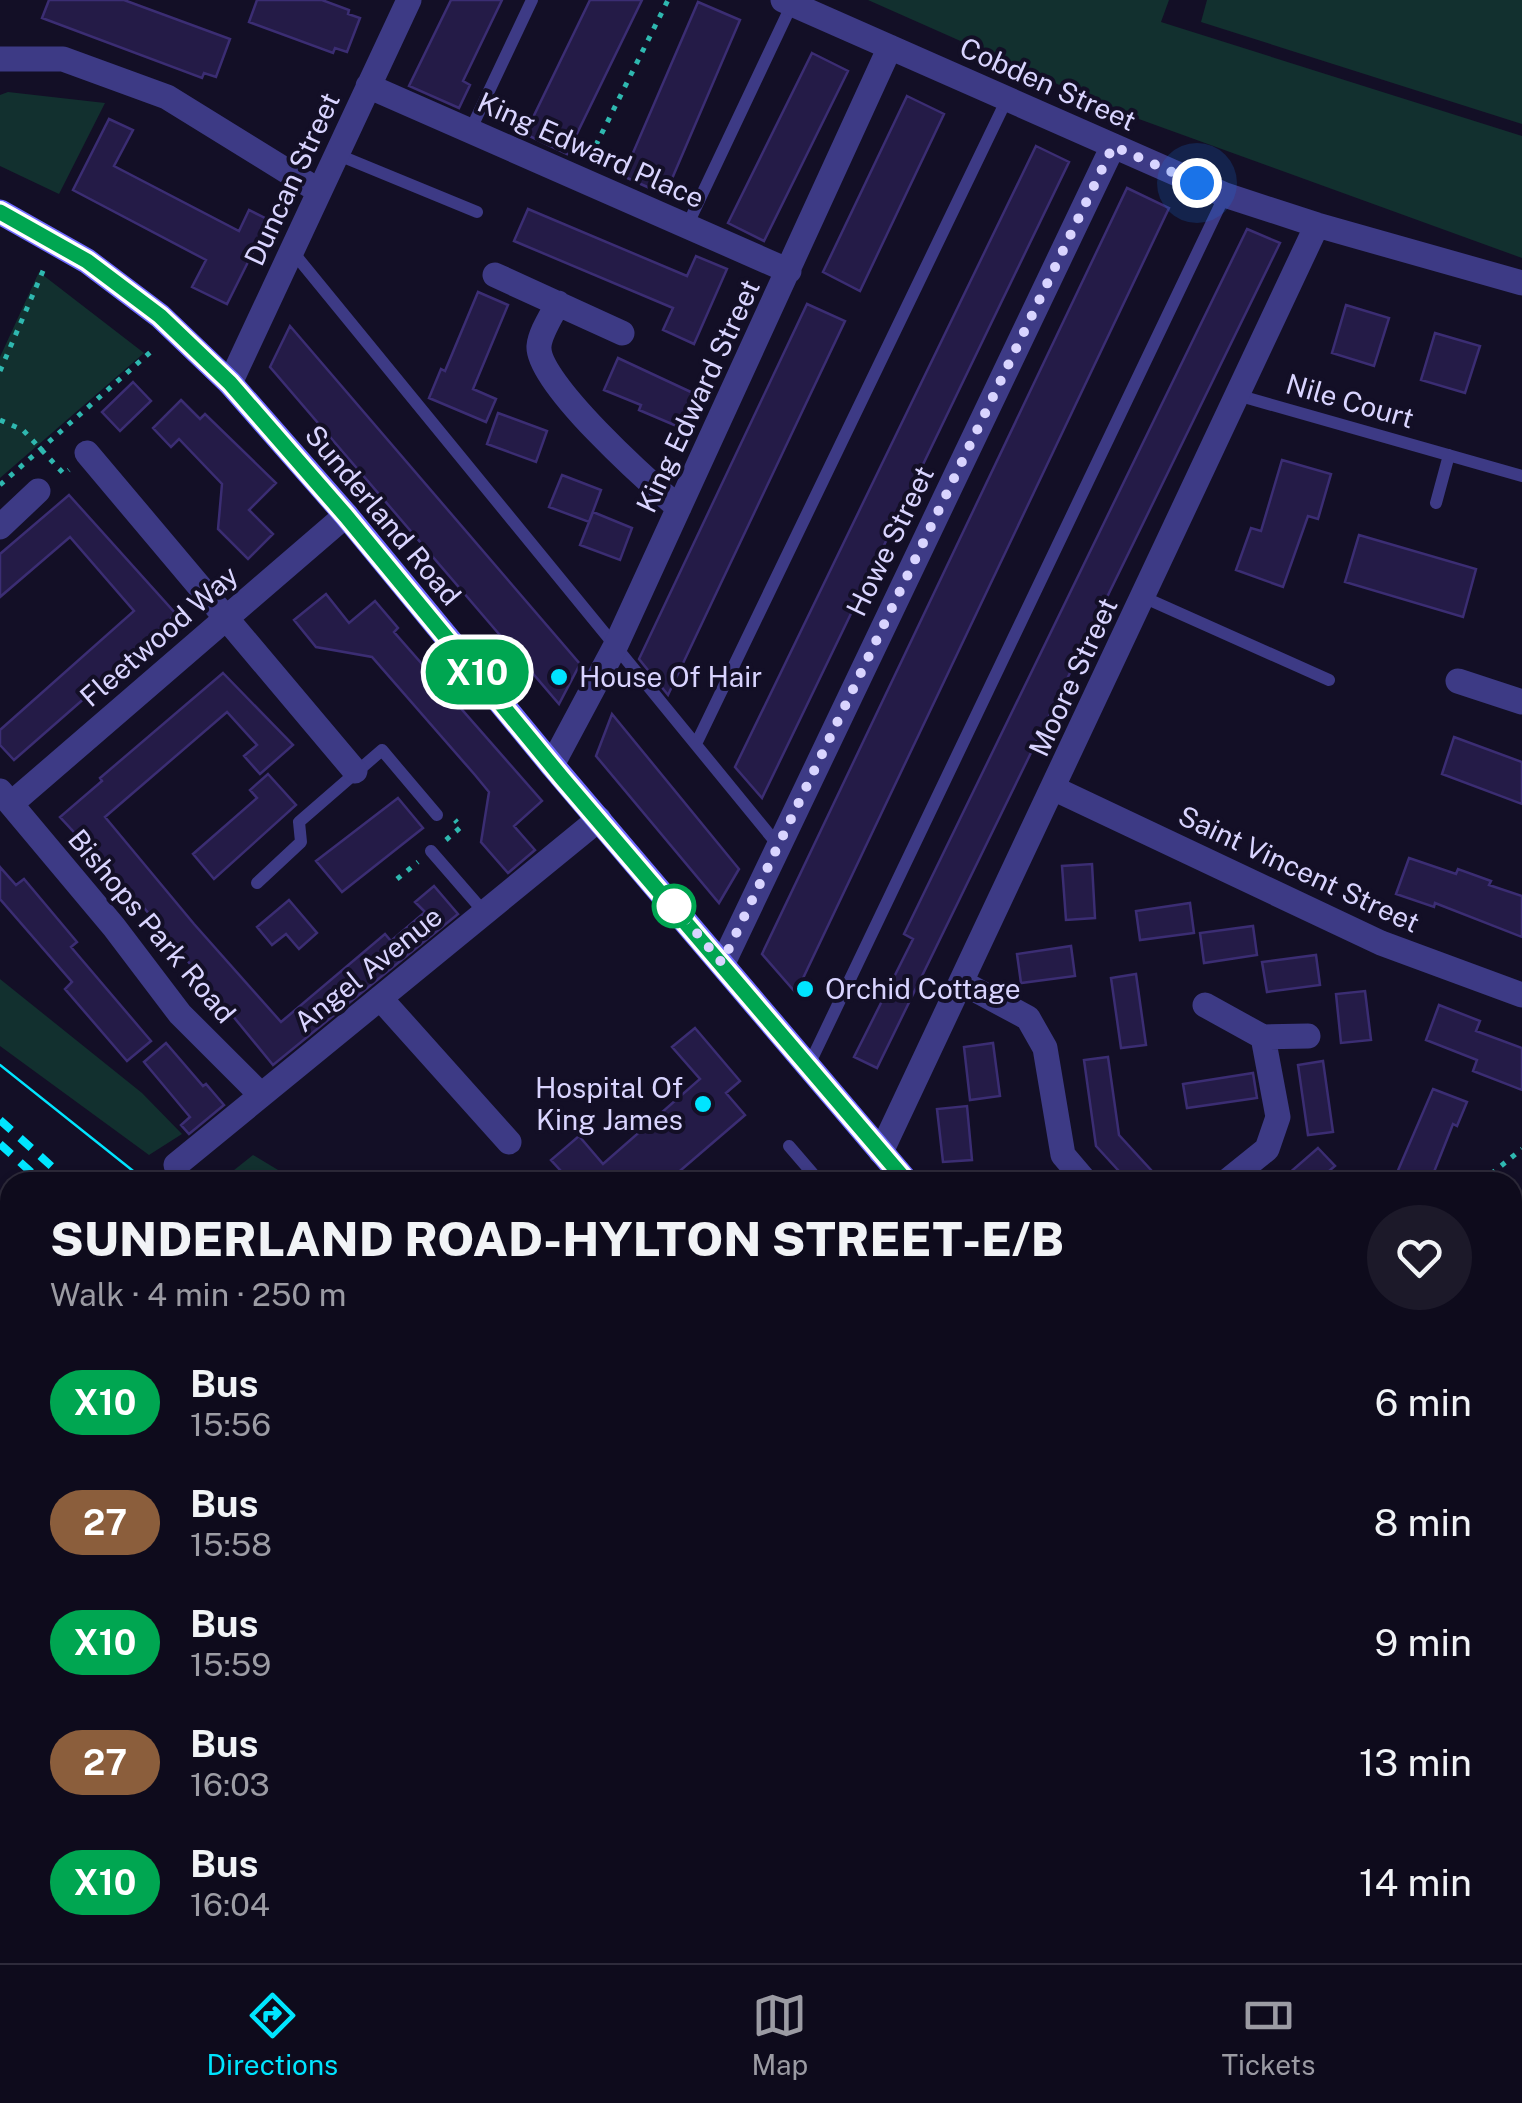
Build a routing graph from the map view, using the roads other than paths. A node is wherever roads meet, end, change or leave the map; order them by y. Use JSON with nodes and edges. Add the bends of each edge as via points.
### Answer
{"nodes":[{"id":1,"x":408,"y":0,"type":"edge"},
{"id":2,"x":532,"y":0,"type":"edge"},
{"id":3,"x":788,"y":2,"type":"edge"},
{"id":4,"x":890,"y":47,"type":"junction"},
{"id":5,"x":0,"y":59,"type":"edge"},
{"id":6,"x":368,"y":86,"type":"junction"},
{"id":7,"x":1007,"y":99,"type":"junction"},
{"id":8,"x":471,"y":129,"type":"junction"},
{"id":9,"x":1113,"y":146,"type":"junction"},
{"id":10,"x":336,"y":154,"type":"junction"},
{"id":11,"x":319,"y":191,"type":"junction"},
{"id":12,"x":1225,"y":195,"type":"junction"},
{"id":13,"x":0,"y":212,"type":"edge"},
{"id":14,"x":477,"y":212,"type":"dead end"},
{"id":15,"x":687,"y":226,"type":"junction"},
{"id":16,"x":1317,"y":226,"type":"junction"},
{"id":17,"x":291,"y":251,"type":"junction"},
{"id":18,"x":790,"y":271,"type":"junction"},
{"id":19,"x":496,"y":275,"type":"dead end"},
{"id":20,"x":1522,"y":283,"type":"edge"},
{"id":21,"x":558,"y":303,"type":"junction"},
{"id":22,"x":622,"y":333,"type":"dead end"},
{"id":23,"x":230,"y":383,"type":"junction"},
{"id":24,"x":1237,"y":394,"type":"junction"},
{"id":25,"x":87,"y":453,"type":"road end"},
{"id":26,"x":1449,"y":455,"type":"junction"},
{"id":27,"x":1522,"y":476,"type":"edge"},
{"id":28,"x":38,"y":491,"type":"dead end"},
{"id":29,"x":1436,"y":503,"type":"dead end"},
{"id":30,"x":679,"y":508,"type":"junction"},
{"id":31,"x":346,"y":516,"type":"junction"},
{"id":32,"x":0,"y":527,"type":"edge"},
{"id":33,"x":1142,"y":597,"type":"junction"},
{"id":34,"x":224,"y":620,"type":"junction"},
{"id":35,"x":615,"y":646,"type":"junction"},
{"id":36,"x":1329,"y":680,"type":"dead end"},
{"id":37,"x":1458,"y":681,"type":"dead end"},
{"id":38,"x":1522,"y":702,"type":"edge"},
{"id":39,"x":696,"y":744,"type":"junction"},
{"id":40,"x":552,"y":765,"type":"junction"},
{"id":41,"x":355,"y":771,"type":"junction"},
{"id":42,"x":1054,"y":789,"type":"junction"},
{"id":43,"x":6,"y":797,"type":"edge"},
{"id":44,"x":437,"y":816,"type":"dead end"},
{"id":45,"x":599,"y":819,"type":"junction"},
{"id":46,"x":778,"y":845,"type":"junction"},
{"id":47,"x":432,"y":851,"type":"dead end"},
{"id":48,"x":257,"y":884,"type":"dead end"},
{"id":49,"x":484,"y":912,"type":"junction"},
{"id":50,"x":722,"y":963,"type":"junction"},
{"id":51,"x":962,"y":982,"type":"junction"},
{"id":52,"x":1522,"y":995,"type":"edge"},
{"id":53,"x":380,"y":998,"type":"junction"},
{"id":54,"x":1205,"y":1005,"type":"dead end"},
{"id":55,"x":1308,"y":1036,"type":"dead end"},
{"id":56,"x":1262,"y":1037,"type":"junction"},
{"id":57,"x":809,"y":1065,"type":"junction"},
{"id":58,"x":261,"y":1095,"type":"junction"},
{"id":59,"x":509,"y":1142,"type":"dead end"},
{"id":60,"x":789,"y":1146,"type":"dead end"},
{"id":61,"x":881,"y":1152,"type":"junction"},
{"id":62,"x":176,"y":1165,"type":"dead end"},
{"id":63,"x":811,"y":1172,"type":"edge"},
{"id":64,"x":898,"y":1172,"type":"edge"},
{"id":65,"x":1077,"y":1172,"type":"edge"},
{"id":66,"x":1238,"y":1172,"type":"edge"}],
"edges":[{"from":1,"to":6,"type":"street","name":"Duncan Street"},
{"from":2,"to":8,"type":"lane"},
{"from":3,"to":4,"type":"street","name":"Cobden Street"},
{"from":3,"to":15,"type":"lane"},
{"from":4,"to":7,"type":"street","name":"Cobden Street"},
{"from":4,"to":18,"type":"street","name":"King Edward Street"},
{"from":5,"to":11,"type":"street","via":[[62,59],[167,97]]},
{"from":6,"to":8,"type":"street","name":"King Edward Place"},
{"from":6,"to":10,"type":"street","name":"Duncan Street"},
{"from":7,"to":9,"type":"street","name":"Cobden Street"},
{"from":7,"to":39,"type":"lane"},
{"from":8,"to":15,"type":"street","name":"King Edward Place"},
{"from":9,"to":12,"type":"street","name":"Cobden Street"},
{"from":9,"to":46,"type":"street","name":"Howe Street"},
{"from":10,"to":11,"type":"street","name":"Duncan Street"},
{"from":10,"to":14,"type":"lane"},
{"from":11,"to":17,"type":"street","name":"Duncan Street"},
{"from":12,"to":16,"type":"street","name":"Cobden Street"},
{"from":12,"to":57,"type":"lane"},
{"from":13,"to":23,"type":"main road","name":"Sunderland Road","via":[[87,261],[160,316]]},
{"from":15,"to":18,"type":"street","name":"King Edward Place"},
{"from":16,"to":20,"type":"street","name":"Cobden Street"},
{"from":16,"to":24,"type":"street","name":"Moore Street"},
{"from":17,"to":23,"type":"street","name":"Duncan Street"},
{"from":17,"to":35,"type":"lane"},
{"from":18,"to":30,"type":"street","name":"King Edward Street"},
{"from":19,"to":21,"type":"street"},
{"from":21,"to":22,"type":"street"},
{"from":21,"to":30,"type":"street","via":[[539,346],[545,369],[630,465]]},
{"from":23,"to":31,"type":"main road","name":"Sunderland Road"},
{"from":24,"to":26,"type":"lane","name":"Nile Court"},
{"from":24,"to":33,"type":"street","name":"Moore Street"},
{"from":25,"to":34,"type":"street"},
{"from":26,"to":27,"type":"lane","name":"Nile Court"},
{"from":26,"to":29,"type":"lane"},
{"from":28,"to":32,"type":"street"},
{"from":30,"to":35,"type":"street","name":"King Edward Street"},
{"from":31,"to":34,"type":"street","name":"Fleetwood Way"},
{"from":31,"to":40,"type":"main road","name":"Sunderland Road"},
{"from":33,"to":36,"type":"lane"},
{"from":33,"to":42,"type":"street","name":"Moore Street"},
{"from":34,"to":41,"type":"street"},
{"from":34,"to":43,"type":"street","name":"Fleetwood Way"},
{"from":35,"to":39,"type":"lane"},
{"from":35,"to":40,"type":"street","name":"King Edward Street"},
{"from":37,"to":38,"type":"street"},
{"from":39,"to":46,"type":"lane"},
{"from":40,"to":45,"type":"main road","name":"Sunderland Road"},
{"from":41,"to":44,"type":"lane","via":[[382,750]]},
{"from":41,"to":48,"type":"lane","via":[[299,822],[301,842]]},
{"from":42,"to":51,"type":"street","name":"Moore Street"},
{"from":42,"to":52,"type":"street","name":"Saint Vincent Street","via":[[1381,943]]},
{"from":43,"to":58,"type":"street","name":"Bishops Park Road","via":[[180,1014]]},
{"from":45,"to":49,"type":"street","name":"Angel Avenue"},
{"from":45,"to":50,"type":"main road","name":"Sunderland Road"},
{"from":46,"to":50,"type":"street","name":"Howe Street"},
{"from":47,"to":49,"type":"lane"},
{"from":49,"to":53,"type":"street","name":"Angel Avenue"},
{"from":50,"to":57,"type":"main road","name":"Sunderland Road"},
{"from":51,"to":61,"type":"street","name":"Moore Street"},
{"from":51,"to":65,"type":"street","via":[[1028,1018],[1044,1048],[1063,1155]]},
{"from":53,"to":58,"type":"street","name":"Angel Avenue"},
{"from":53,"to":59,"type":"street"},
{"from":54,"to":56,"type":"street"},
{"from":55,"to":56,"type":"street"},
{"from":56,"to":66,"type":"street","via":[[1278,1117],[1266,1149]]},
{"from":57,"to":61,"type":"main road","name":"Sunderland Road"},
{"from":58,"to":62,"type":"street","name":"Angel Avenue"},
{"from":60,"to":63,"type":"lane"},
{"from":61,"to":64,"type":"main road","name":"Sunderland Road"}]}
